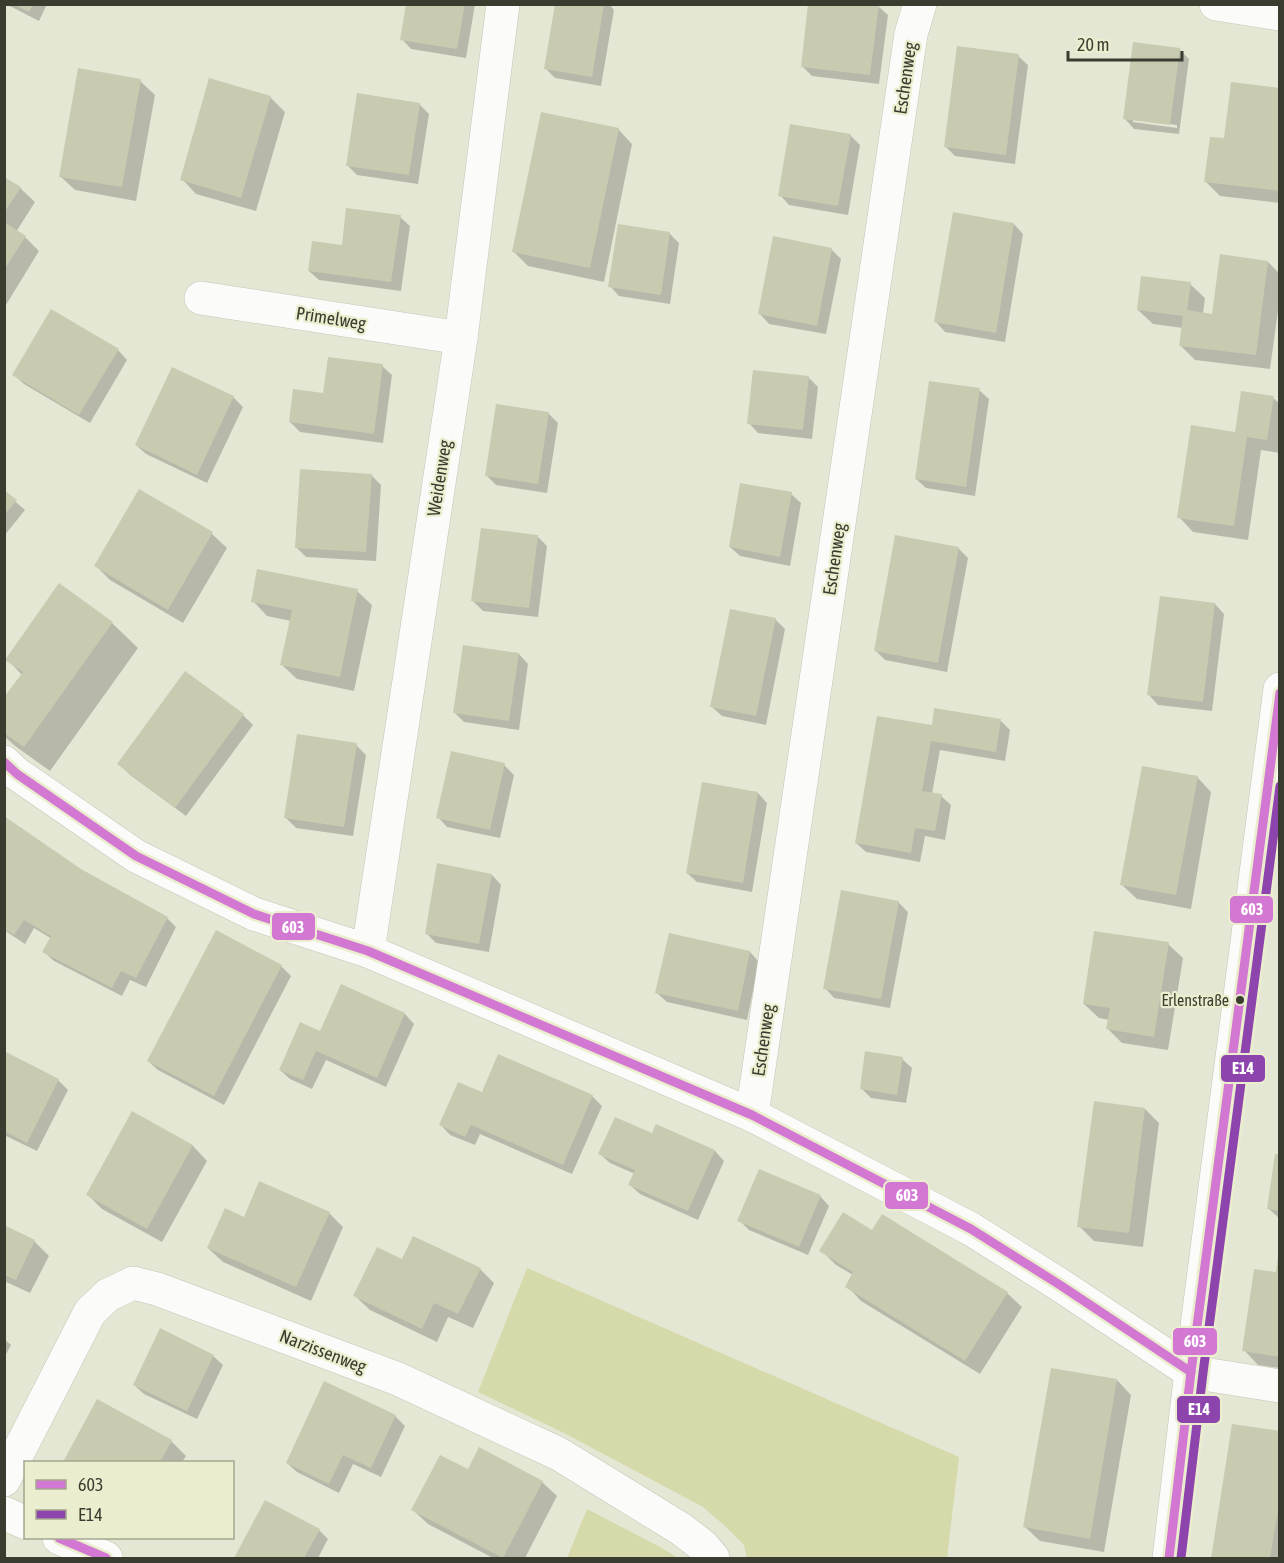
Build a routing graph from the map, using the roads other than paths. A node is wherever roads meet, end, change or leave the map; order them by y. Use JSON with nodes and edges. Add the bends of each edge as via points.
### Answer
{"nodes":[{"id":1,"x":503,"y":4,"type":"edge"},
{"id":2,"x":920,"y":4,"type":"edge"},
{"id":3,"x":1216,"y":4,"type":"edge"},
{"id":4,"x":1280,"y":14,"type":"edge"},
{"id":5,"x":201,"y":298,"type":"dead end"},
{"id":6,"x":460,"y":338,"type":"junction"},
{"id":7,"x":1280,"y":689,"type":"edge"},
{"id":8,"x":4,"y":762,"type":"edge"},
{"id":9,"x":1270,"y":831,"type":"edge"},
{"id":10,"x":368,"y":951,"type":"junction"},
{"id":11,"x":752,"y":1115,"type":"junction"},
{"id":12,"x":1191,"y":1372,"type":"junction"},
{"id":13,"x":1280,"y":1386,"type":"edge"},
{"id":14,"x":4,"y":1480,"type":"edge"},
{"id":15,"x":4,"y":1513,"type":"edge"},
{"id":16,"x":24,"y":1522,"type":"edge"},
{"id":17,"x":61,"y":1539,"type":"edge"},
{"id":18,"x":106,"y":1558,"type":"edge"},
{"id":19,"x":712,"y":1558,"type":"edge"},
{"id":20,"x":1169,"y":1558,"type":"edge"}],
"edges":[{"from":1,"to":6,"type":"street","name":"Weidenweg"},
{"from":2,"to":11,"type":"street","name":"Eschenweg","via":[[911,34]]},
{"from":3,"to":4,"type":"street"},
{"from":5,"to":6,"type":"street","name":"Primelweg"},
{"from":6,"to":10,"type":"street","name":"Weidenweg"},
{"from":7,"to":9,"type":"street"},
{"from":8,"to":10,"type":"street","via":[[136,856],[254,914]]},
{"from":9,"to":12,"type":"street"},
{"from":10,"to":11,"type":"street"},
{"from":11,"to":12,"type":"street","via":[[971,1229]]},
{"from":12,"to":13,"type":"street"},
{"from":12,"to":20,"type":"street"},
{"from":14,"to":19,"type":"street","name":"Narzissenweg","via":[[90,1312],[108,1295],[133,1283],[398,1379],[559,1454],[681,1529]]},
{"from":15,"to":16,"type":"street"},
{"from":17,"to":18,"type":"street"}]}
